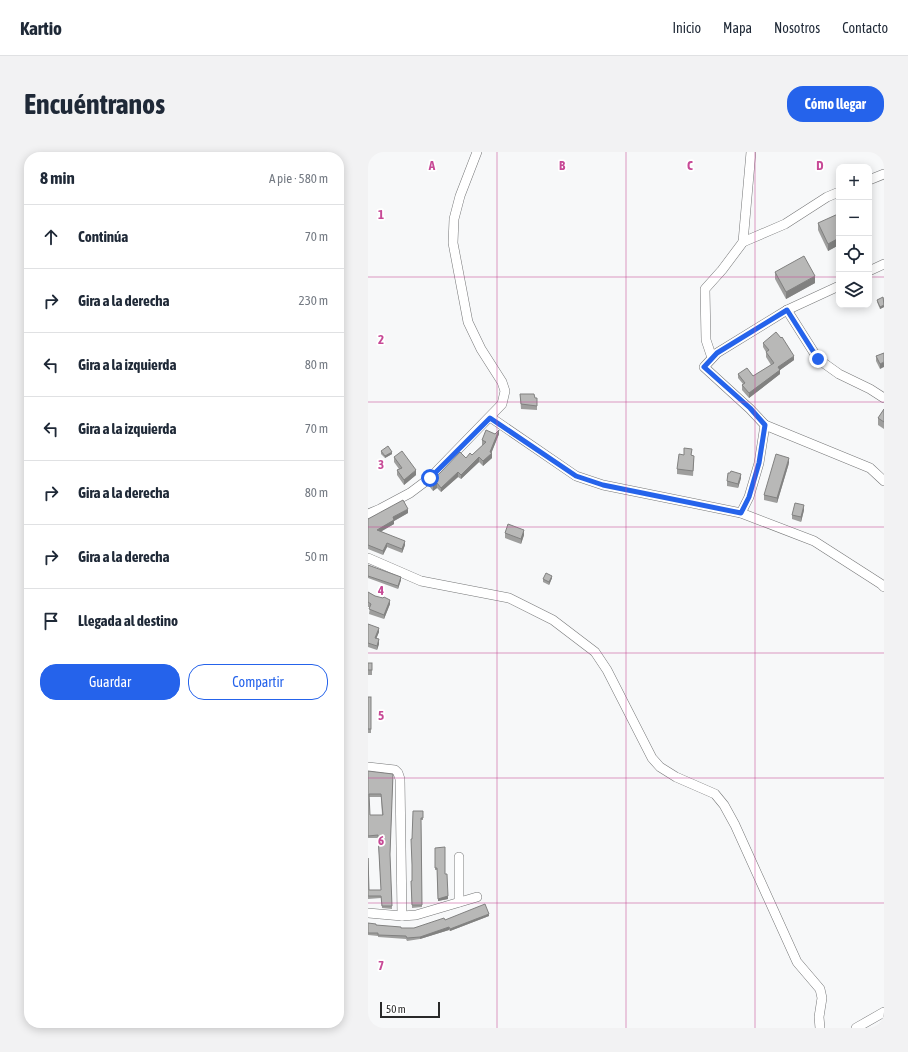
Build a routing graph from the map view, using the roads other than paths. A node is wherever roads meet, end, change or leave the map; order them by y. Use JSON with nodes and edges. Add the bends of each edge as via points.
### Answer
{"nodes":[{"id":1,"x":477,"y":152,"type":"edge"},
{"id":2,"x":750,"y":152,"type":"edge"},
{"id":3,"x":884,"y":174,"type":"edge"},
{"id":4,"x":872,"y":179,"type":"edge"},
{"id":5,"x":836,"y":193,"type":"edge"},
{"id":6,"x":743,"y":242,"type":"junction"},
{"id":7,"x":884,"y":264,"type":"edge"},
{"id":8,"x":872,"y":270,"type":"edge"},
{"id":9,"x":836,"y":287,"type":"edge"},
{"id":10,"x":787,"y":310,"type":"junction"},
{"id":11,"x":712,"y":358,"type":"junction"},
{"id":12,"x":884,"y":398,"type":"edge"},
{"id":13,"x":490,"y":418,"type":"junction"},
{"id":14,"x":765,"y":425,"type":"junction"},
{"id":15,"x":884,"y":481,"type":"edge"},
{"id":16,"x":741,"y":513,"type":"junction"},
{"id":17,"x":368,"y":514,"type":"edge"},
{"id":18,"x":368,"y":558,"type":"edge"},
{"id":19,"x":884,"y":587,"type":"edge"},
{"id":20,"x":368,"y":767,"type":"edge"},
{"id":21,"x":459,"y":857,"type":"dead end"},
{"id":22,"x":477,"y":896,"type":"dead end"},
{"id":23,"x":459,"y":902,"type":"junction"},
{"id":24,"x":368,"y":913,"type":"edge"},
{"id":25,"x":402,"y":916,"type":"junction"},
{"id":26,"x":884,"y":1012,"type":"edge"},
{"id":27,"x":820,"y":1028,"type":"edge"},
{"id":28,"x":856,"y":1028,"type":"edge"}],
"edges":[{"from":1,"to":13,"type":"street","via":[[454,219],[453,243],[468,322],[480,349],[502,382],[505,391],[502,404]]},
{"from":2,"to":6,"type":"street"},
{"from":3,"to":4,"type":"street"},
{"from":5,"to":6,"type":"street","via":[[827,196],[785,224]]},
{"from":6,"to":11,"type":"street","via":[[705,289],[706,340]]},
{"from":7,"to":8,"type":"street"},
{"from":9,"to":10,"type":"street"},
{"from":10,"to":11,"type":"street"},
{"from":10,"to":12,"type":"street","via":[[818,359],[839,374]]},
{"from":11,"to":14,"type":"street","via":[[704,367]]},
{"from":13,"to":16,"type":"street","via":[[576,476],[603,485]]},
{"from":13,"to":17,"type":"street","via":[[430,478],[410,493]]},
{"from":14,"to":15,"type":"street","via":[[870,468]]},
{"from":14,"to":16,"type":"street","via":[[759,463],[749,497]]},
{"from":16,"to":19,"type":"street","via":[[814,541]]},
{"from":18,"to":27,"type":"street","via":[[421,580],[509,598],[553,620],[595,652],[607,670],[652,758],[660,767],[676,777],[715,794],[724,805],[797,962],[820,989]]},
{"from":20,"to":25,"type":"street","via":[[395,770],[400,779]]},
{"from":21,"to":23,"type":"street"},
{"from":22,"to":23,"type":"street"},
{"from":23,"to":25,"type":"street","via":[[416,915]]},
{"from":24,"to":25,"type":"street"},
{"from":26,"to":28,"type":"street"}]}
